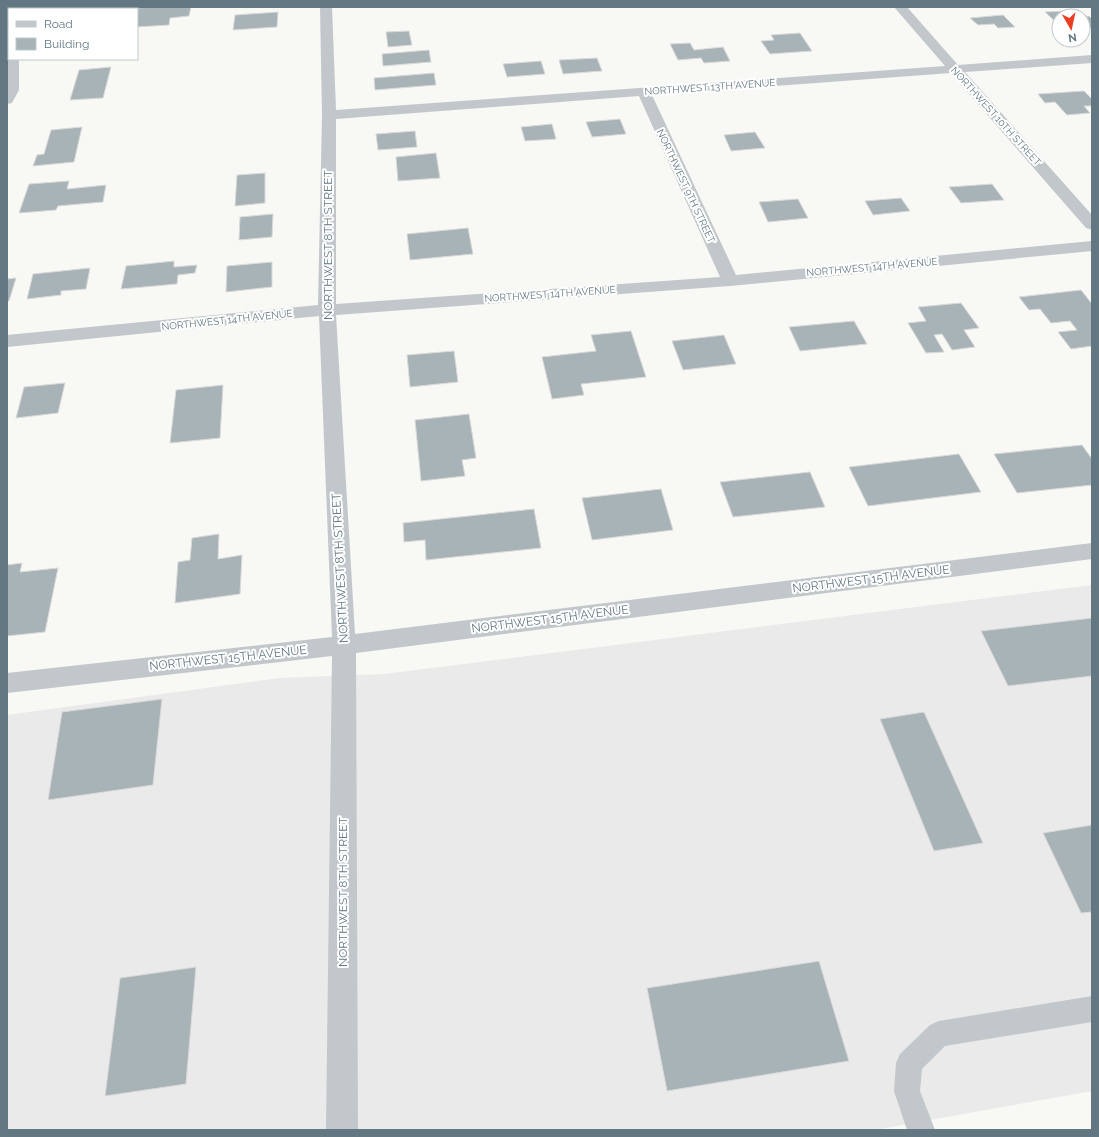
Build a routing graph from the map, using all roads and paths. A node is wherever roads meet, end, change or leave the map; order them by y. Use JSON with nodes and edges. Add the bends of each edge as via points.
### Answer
{"nodes":[{"id":1,"x":326,"y":7,"type":"edge"},
{"id":2,"x":900,"y":7,"type":"edge"},
{"id":3,"x":1092,"y":59,"type":"edge"},
{"id":4,"x":13,"y":60,"type":"edge"},
{"id":5,"x":954,"y":69,"type":"junction"},
{"id":6,"x":643,"y":91,"type":"junction"},
{"id":7,"x":7,"y":100,"type":"edge"},
{"id":8,"x":329,"y":115,"type":"junction"},
{"id":9,"x":1092,"y":225,"type":"edge"},
{"id":10,"x":1092,"y":246,"type":"edge"},
{"id":11,"x":730,"y":281,"type":"junction"},
{"id":12,"x":327,"y":310,"type":"junction"},
{"id":13,"x":7,"y":341,"type":"edge"},
{"id":14,"x":1092,"y":551,"type":"edge"},
{"id":15,"x":344,"y":645,"type":"junction"},
{"id":16,"x":7,"y":683,"type":"edge"},
{"id":17,"x":1092,"y":1009,"type":"edge"},
{"id":18,"x":342,"y":1130,"type":"edge"},
{"id":19,"x":921,"y":1130,"type":"edge"}],
"edges":[{"from":1,"to":8,"type":"street","name":"NORTHWEST 8TH STREET"},
{"from":2,"to":5,"type":"street","name":"NORTHWEST 10TH STREET"},
{"from":3,"to":5,"type":"street","name":"NORTHWEST 13TH AVENUE"},
{"from":4,"to":7,"type":"street","via":[[12,90]]},
{"from":5,"to":6,"type":"street","name":"NORTHWEST 13TH AVENUE"},
{"from":5,"to":9,"type":"street","name":"NORTHWEST 10TH STREET"},
{"from":6,"to":8,"type":"street","name":"NORTHWEST 13TH AVENUE"},
{"from":6,"to":11,"type":"street","name":"NORTHWEST 9TH STREET"},
{"from":8,"to":12,"type":"street","name":"NORTHWEST 8TH STREET"},
{"from":10,"to":11,"type":"street","name":"NORTHWEST 14TH AVENUE"},
{"from":11,"to":12,"type":"street","name":"NORTHWEST 14TH AVENUE"},
{"from":12,"to":13,"type":"street","name":"NORTHWEST 14TH AVENUE"},
{"from":12,"to":15,"type":"street","name":"NORTHWEST 8TH STREET"},
{"from":14,"to":15,"type":"street","name":"NORTHWEST 15TH AVENUE"},
{"from":15,"to":16,"type":"street","name":"NORTHWEST 15TH AVENUE"},
{"from":15,"to":18,"type":"street","name":"NORTHWEST 8TH STREET"},
{"from":17,"to":19,"type":"lane","via":[[939,1034],[909,1063],[907,1091]]}]}
